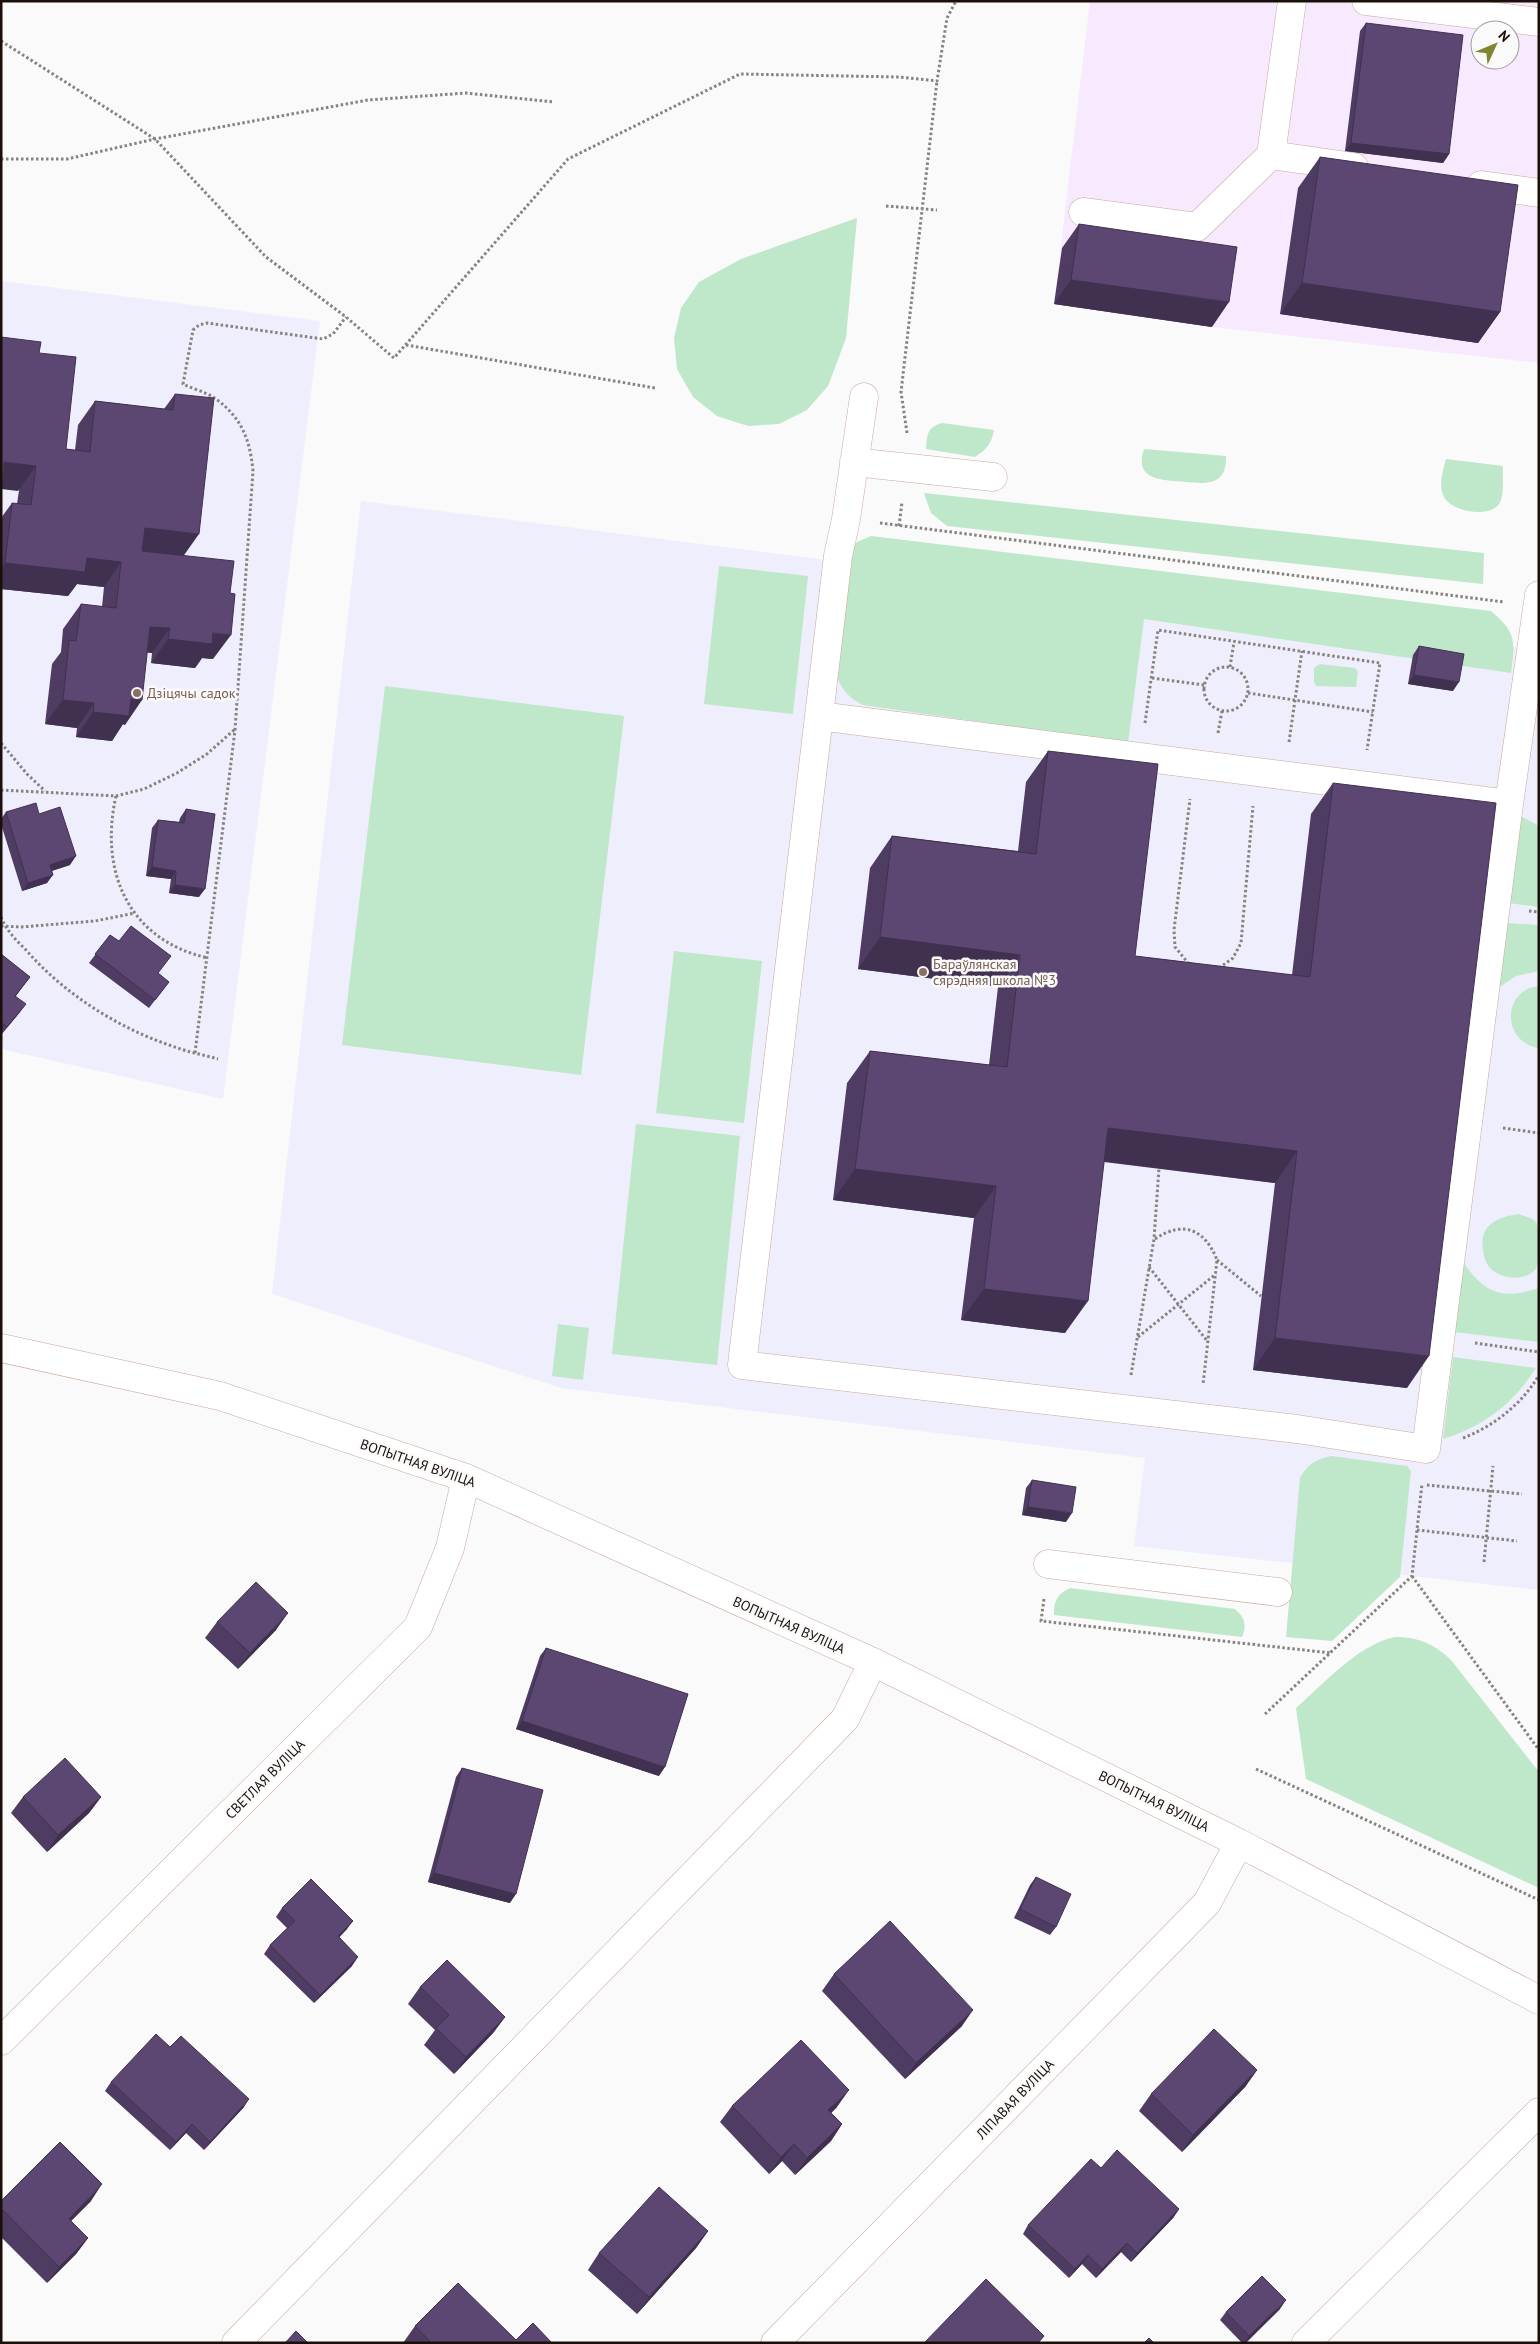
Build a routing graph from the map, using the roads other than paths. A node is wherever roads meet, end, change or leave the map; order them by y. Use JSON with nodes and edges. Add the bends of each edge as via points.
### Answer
{"nodes":[{"id":1,"x":1292,"y":1,"type":"edge"},
{"id":2,"x":1366,"y":1,"type":"edge"},
{"id":3,"x":1539,"y":22,"type":"edge"},
{"id":4,"x":1271,"y":155,"type":"junction"},
{"id":5,"x":1376,"y":170,"type":"edge"},
{"id":6,"x":1453,"y":181,"type":"edge"},
{"id":7,"x":1539,"y":193,"type":"edge"},
{"id":8,"x":1083,"y":212,"type":"dead end"},
{"id":9,"x":864,"y":397,"type":"dead end"},
{"id":10,"x":854,"y":462,"type":"junction"},
{"id":11,"x":993,"y":477,"type":"dead end"},
{"id":12,"x":1538,"y":600,"type":"edge"},
{"id":13,"x":819,"y":716,"type":"junction"},
{"id":14,"x":1509,"y":804,"type":"junction"},
{"id":15,"x":1,"y":1348,"type":"edge"},
{"id":16,"x":466,"y":1478,"type":"junction"},
{"id":17,"x":1048,"y":1564,"type":"road end"},
{"id":18,"x":1278,"y":1592,"type":"dead end"},
{"id":19,"x":873,"y":1662,"type":"junction"},
{"id":20,"x":1239,"y":1843,"type":"junction"},
{"id":21,"x":1539,"y":2000,"type":"edge"},
{"id":22,"x":1,"y":2041,"type":"edge"},
{"id":23,"x":1539,"y":2112,"type":"edge"},
{"id":24,"x":236,"y":2343,"type":"edge"},
{"id":25,"x":775,"y":2343,"type":"edge"},
{"id":26,"x":1306,"y":2343,"type":"edge"}],
"edges":[{"from":1,"to":4,"type":"street"},
{"from":2,"to":3,"type":"street"},
{"from":4,"to":5,"type":"street"},
{"from":4,"to":8,"type":"street","via":[[1197,227]]},
{"from":6,"to":7,"type":"street"},
{"from":9,"to":10,"type":"street"},
{"from":10,"to":11,"type":"street"},
{"from":10,"to":13,"type":"street","via":[[838,556]]},
{"from":12,"to":14,"type":"street"},
{"from":13,"to":14,"type":"street"},
{"from":13,"to":14,"type":"street","via":[[742,1365],[1297,1429],[1426,1449]]},
{"from":15,"to":16,"type":"street","name":"ВОПЫТНАЯ ВУЛІЦА","via":[[220,1396]]},
{"from":16,"to":19,"type":"street","name":"ВОПЫТНАЯ ВУЛІЦА"},
{"from":16,"to":22,"type":"street","name":"СВЕТЛАЯ ВУЛІЦА","via":[[450,1548],[418,1627]]},
{"from":17,"to":18,"type":"street"},
{"from":19,"to":20,"type":"street","name":"ВОПЫТНАЯ ВУЛІЦА"},
{"from":19,"to":24,"type":"street","via":[[845,1719]]},
{"from":20,"to":21,"type":"street","name":"ВОПЫТНАЯ ВУЛІЦА"},
{"from":20,"to":25,"type":"street","name":"ЛІПАВАЯ ВУЛІЦА","via":[[1207,1903]]},
{"from":23,"to":26,"type":"street"}]}
